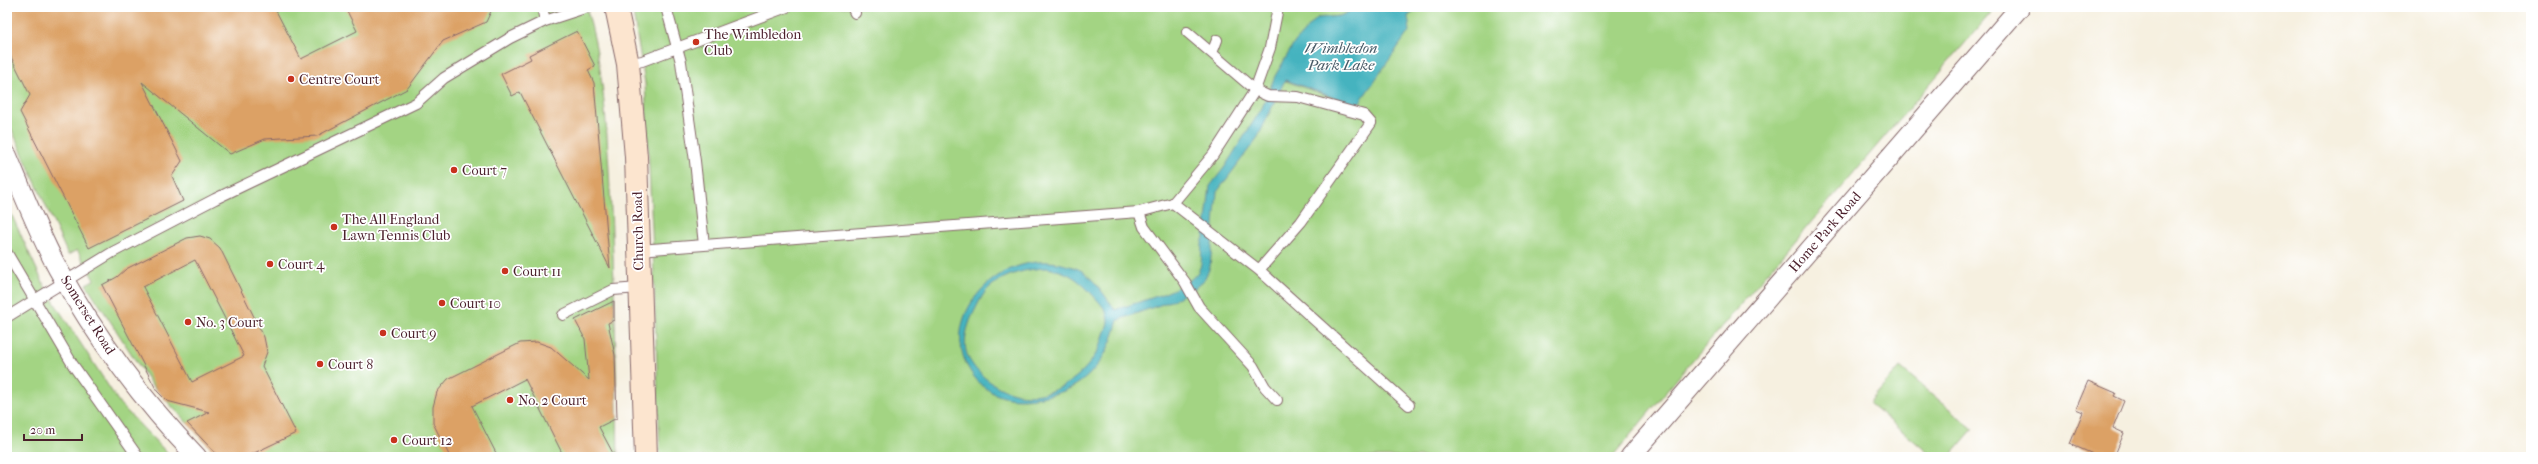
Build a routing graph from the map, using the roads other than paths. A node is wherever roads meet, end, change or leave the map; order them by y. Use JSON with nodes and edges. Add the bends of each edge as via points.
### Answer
{"nodes":[{"id":1,"x":542,"y":7,"type":"edge"},
{"id":2,"x":588,"y":7,"type":"edge"},
{"id":3,"x":616,"y":7,"type":"edge"},
{"id":4,"x":666,"y":7,"type":"edge"},
{"id":5,"x":787,"y":7,"type":"edge"},
{"id":6,"x":1278,"y":7,"type":"edge"},
{"id":7,"x":2020,"y":7,"type":"edge"},
{"id":8,"x":545,"y":21,"type":"junction"},
{"id":9,"x":1187,"y":32,"type":"dead end"},
{"id":10,"x":1217,"y":40,"type":"dead end"},
{"id":11,"x":677,"y":48,"type":"junction"},
{"id":12,"x":1212,"y":53,"type":"junction"},
{"id":13,"x":628,"y":64,"type":"junction"},
{"id":14,"x":1254,"y":90,"type":"junction"},
{"id":15,"x":7,"y":155,"type":"edge"},
{"id":16,"x":1173,"y":203,"type":"junction"},
{"id":17,"x":1139,"y":212,"type":"junction"},
{"id":18,"x":704,"y":245,"type":"junction"},
{"id":19,"x":639,"y":250,"type":"junction"},
{"id":20,"x":7,"y":253,"type":"edge"},
{"id":21,"x":1258,"y":270,"type":"junction"},
{"id":22,"x":66,"y":282,"type":"junction"},
{"id":23,"x":639,"y":288,"type":"junction"},
{"id":24,"x":34,"y":301,"type":"junction"},
{"id":25,"x":564,"y":315,"type":"dead end"},
{"id":26,"x":7,"y":318,"type":"edge"},
{"id":27,"x":1277,"y":400,"type":"dead end"},
{"id":28,"x":1409,"y":405,"type":"dead end"},
{"id":29,"x":138,"y":457,"type":"edge"},
{"id":30,"x":197,"y":457,"type":"edge"},
{"id":31,"x":646,"y":457,"type":"edge"},
{"id":32,"x":1630,"y":457,"type":"edge"}],
"edges":[{"from":1,"to":8,"type":"lane"},
{"from":2,"to":8,"type":"lane"},
{"from":3,"to":13,"type":"street","name":"Church Road"},
{"from":4,"to":11,"type":"lane"},
{"from":5,"to":11,"type":"lane"},
{"from":6,"to":14,"type":"lane","via":[[1270,48]]},
{"from":7,"to":32,"type":"street","name":"Home Park Road"},
{"from":8,"to":22,"type":"lane","via":[[510,38],[444,78],[416,103],[113,252]]},
{"from":9,"to":12,"type":"lane"},
{"from":10,"to":12,"type":"lane"},
{"from":11,"to":13,"type":"lane"},
{"from":11,"to":18,"type":"lane","via":[[695,161]]},
{"from":12,"to":14,"type":"lane"},
{"from":13,"to":19,"type":"street","name":"Church Road","via":[[636,157]]},
{"from":14,"to":16,"type":"lane","via":[[1213,155]]},
{"from":14,"to":21,"type":"lane","via":[[1268,96],[1298,97],[1334,106],[1364,115],[1371,123],[1301,222]]},
{"from":15,"to":22,"type":"street","name":"Somerset Road"},
{"from":16,"to":17,"type":"lane"},
{"from":16,"to":21,"type":"lane"},
{"from":17,"to":18,"type":"lane"},
{"from":17,"to":27,"type":"lane","via":[[1144,227],[1185,282],[1199,307],[1253,366],[1265,387]]},
{"from":18,"to":19,"type":"lane"},
{"from":19,"to":23,"type":"street","name":"Church Road"},
{"from":20,"to":24,"type":"lane"},
{"from":21,"to":28,"type":"lane"},
{"from":22,"to":24,"type":"lane"},
{"from":22,"to":30,"type":"street","name":"Somerset Road","via":[[97,334],[128,376]]},
{"from":23,"to":25,"type":"lane","via":[[614,290]]},
{"from":23,"to":31,"type":"street","name":"Church Road"},
{"from":24,"to":26,"type":"lane"},
{"from":24,"to":29,"type":"lane","via":[[73,365]]}]}
